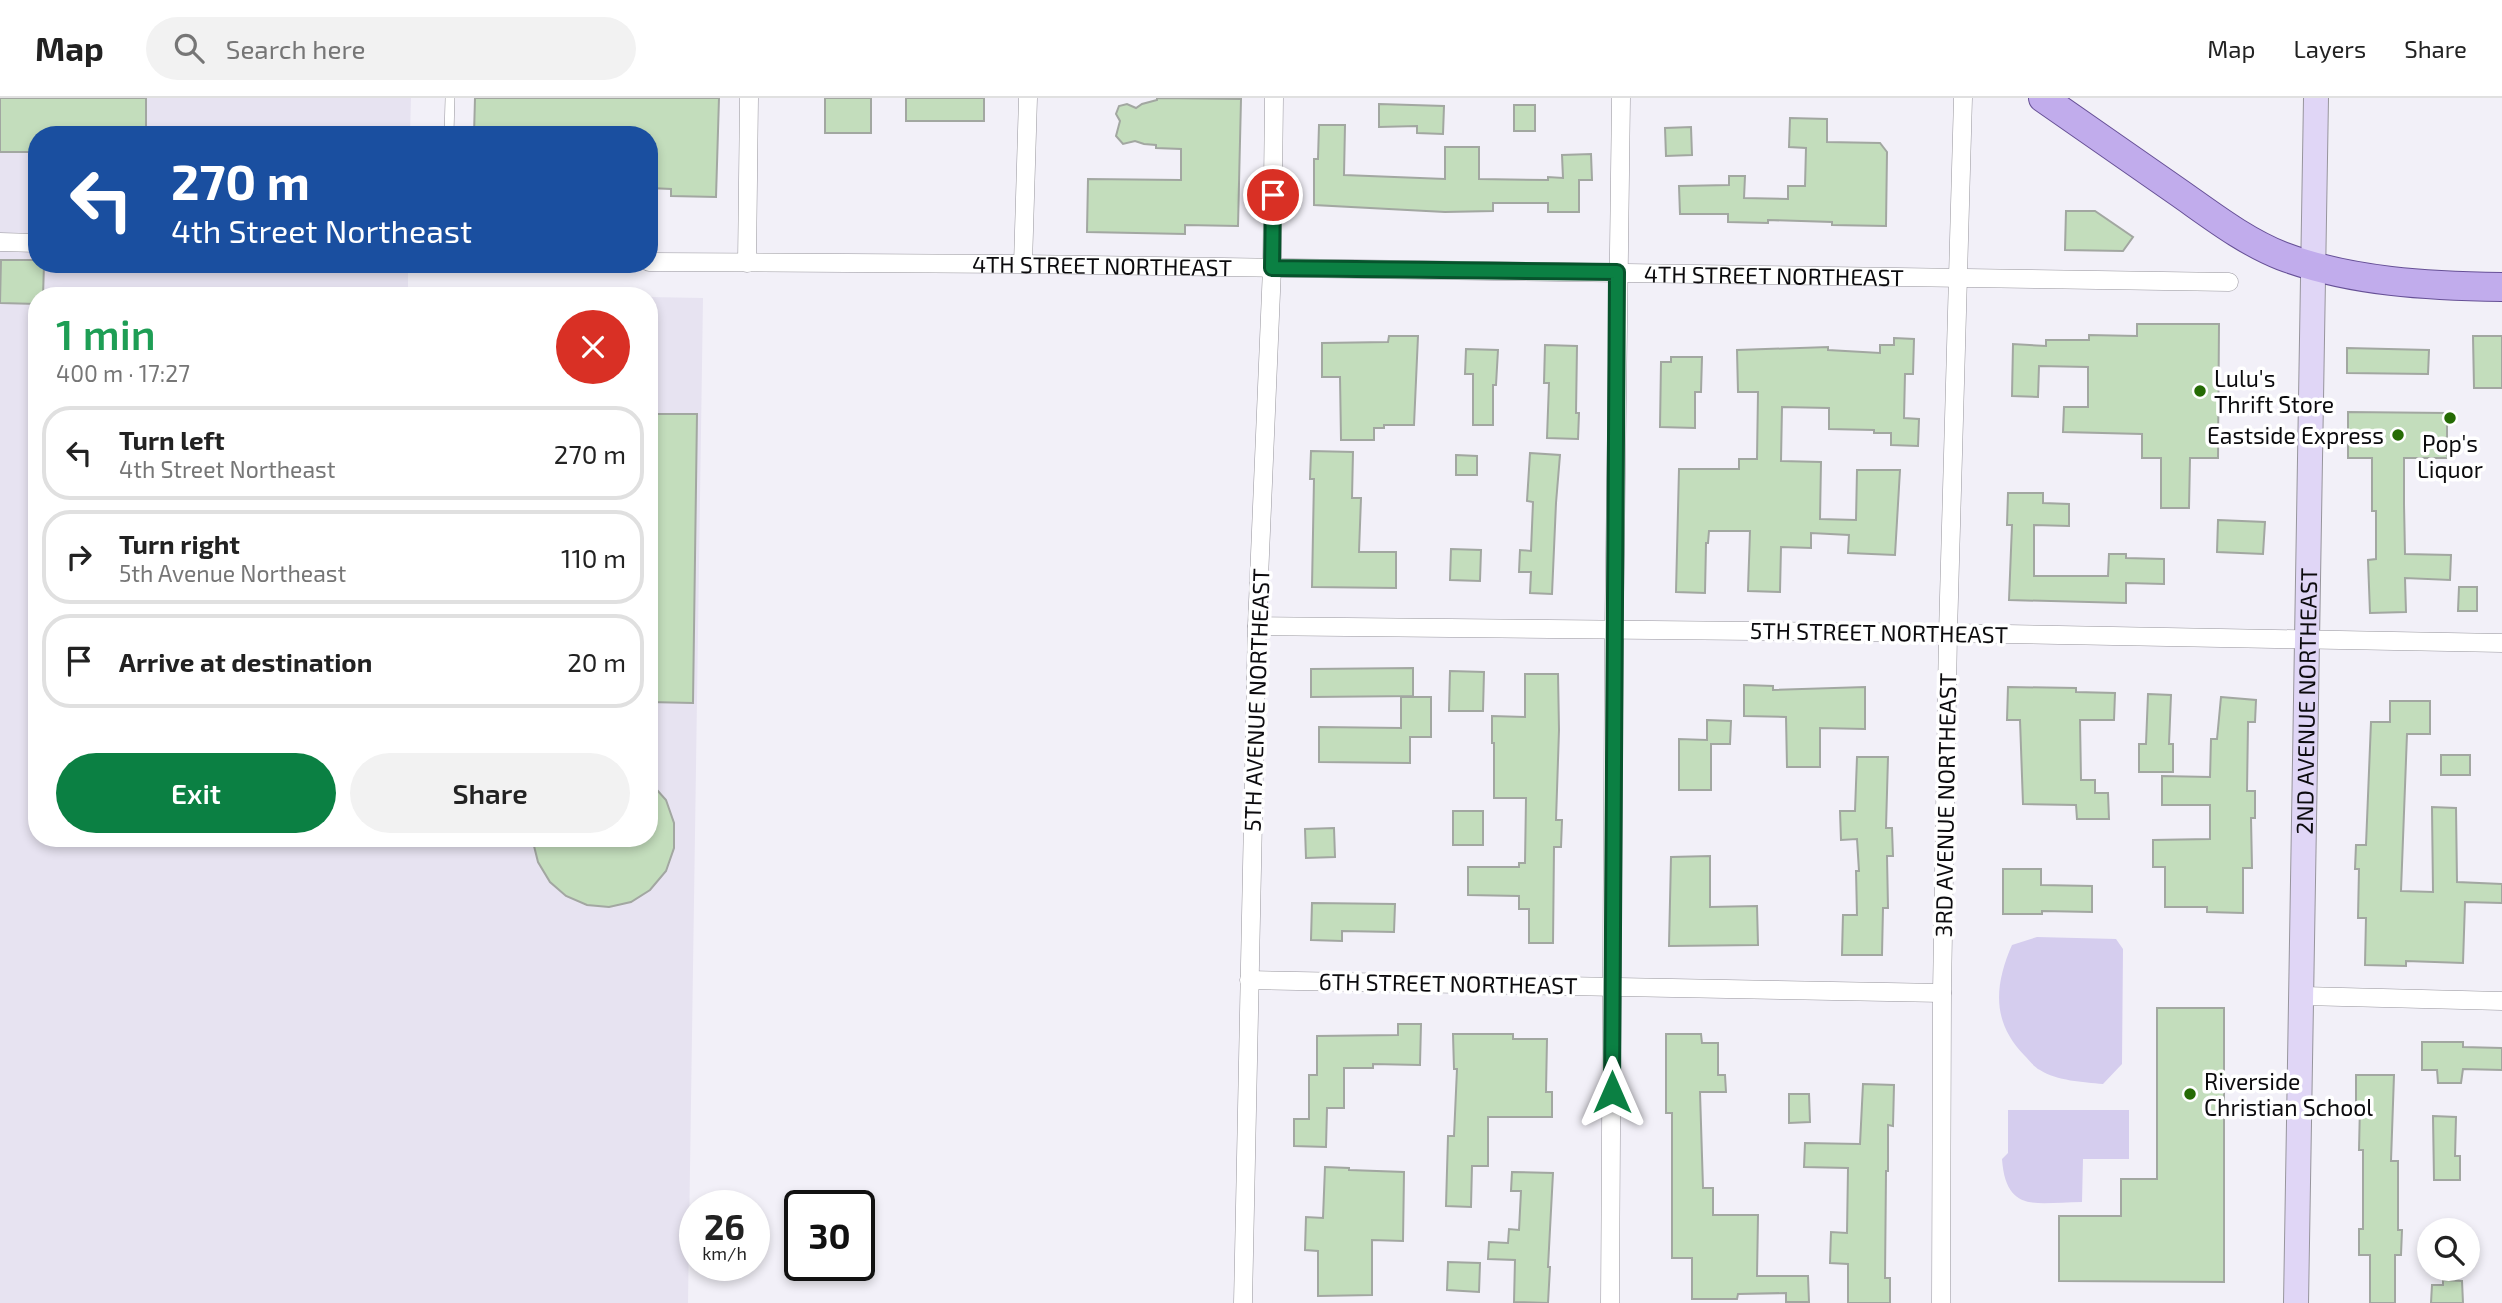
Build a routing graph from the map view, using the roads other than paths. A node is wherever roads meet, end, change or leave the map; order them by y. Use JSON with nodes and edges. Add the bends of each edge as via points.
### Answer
{"nodes":[{"id":1,"x":450,"y":98,"type":"edge"},
{"id":2,"x":749,"y":98,"type":"edge"},
{"id":3,"x":1028,"y":98,"type":"edge"},
{"id":4,"x":1275,"y":98,"type":"edge"},
{"id":5,"x":1621,"y":98,"type":"edge"},
{"id":6,"x":1962,"y":98,"type":"edge"},
{"id":7,"x":2043,"y":98,"type":"edge"},
{"id":8,"x":2316,"y":98,"type":"edge"},
{"id":9,"x":449,"y":126,"type":"edge"},
{"id":10,"x":0,"y":242,"type":"edge"},
{"id":11,"x":28,"y":243,"type":"edge"},
{"id":12,"x":658,"y":262,"type":"edge"},
{"id":13,"x":747,"y":262,"type":"junction"},
{"id":14,"x":1024,"y":264,"type":"junction"},
{"id":15,"x":2315,"y":267,"type":"junction"},
{"id":16,"x":1272,"y":268,"type":"junction"},
{"id":17,"x":1617,"y":272,"type":"junction"},
{"id":18,"x":1957,"y":278,"type":"junction"},
{"id":19,"x":2229,"y":282,"type":"dead end"},
{"id":20,"x":2502,"y":288,"type":"edge"},
{"id":21,"x":1257,"y":626,"type":"junction"},
{"id":22,"x":1614,"y":630,"type":"junction"},
{"id":23,"x":1948,"y":633,"type":"junction"},
{"id":24,"x":2306,"y":640,"type":"junction"},
{"id":25,"x":2502,"y":643,"type":"edge"},
{"id":26,"x":1249,"y":980,"type":"junction"},
{"id":27,"x":1613,"y":986,"type":"junction"},
{"id":28,"x":1942,"y":993,"type":"junction"},
{"id":29,"x":2303,"y":996,"type":"junction"},
{"id":30,"x":2502,"y":1001,"type":"edge"},
{"id":31,"x":1244,"y":1303,"type":"edge"},
{"id":32,"x":1610,"y":1303,"type":"edge"},
{"id":33,"x":1941,"y":1303,"type":"edge"},
{"id":34,"x":2296,"y":1303,"type":"edge"}],
"edges":[{"from":1,"to":9,"type":"lane"},
{"from":2,"to":13,"type":"street"},
{"from":3,"to":14,"type":"street"},
{"from":4,"to":16,"type":"street","name":"5TH AVENUE NORTHEAST"},
{"from":5,"to":17,"type":"street"},
{"from":6,"to":18,"type":"street","name":"3RD AVENUE NORTHEAST"},
{"from":7,"to":15,"type":"main road","via":[[2219,221],[2280,255]]},
{"from":8,"to":15,"type":"street","name":"2ND AVENUE NORTHEAST"},
{"from":10,"to":11,"type":"street"},
{"from":12,"to":13,"type":"street","name":"4TH STREET NORTHEAST"},
{"from":13,"to":14,"type":"street","name":"4TH STREET NORTHEAST"},
{"from":14,"to":16,"type":"street","name":"4TH STREET NORTHEAST"},
{"from":15,"to":20,"type":"main road","via":[[2398,281]]},
{"from":15,"to":24,"type":"street","name":"2ND AVENUE NORTHEAST"},
{"from":16,"to":17,"type":"street","name":"4TH STREET NORTHEAST"},
{"from":16,"to":21,"type":"street","name":"5TH AVENUE NORTHEAST"},
{"from":17,"to":18,"type":"street","name":"4TH STREET NORTHEAST"},
{"from":17,"to":22,"type":"street"},
{"from":18,"to":19,"type":"street","name":"4TH STREET NORTHEAST"},
{"from":18,"to":23,"type":"street","name":"3RD AVENUE NORTHEAST"},
{"from":21,"to":22,"type":"street","name":"5TH STREET NORTHEAST"},
{"from":21,"to":26,"type":"street","name":"5TH AVENUE NORTHEAST"},
{"from":22,"to":23,"type":"street","name":"5TH STREET NORTHEAST"},
{"from":22,"to":27,"type":"street"},
{"from":23,"to":24,"type":"street","name":"5TH STREET NORTHEAST"},
{"from":23,"to":28,"type":"street","name":"3RD AVENUE NORTHEAST"},
{"from":24,"to":25,"type":"street","name":"5TH STREET NORTHEAST"},
{"from":24,"to":29,"type":"street","name":"2ND AVENUE NORTHEAST"},
{"from":26,"to":27,"type":"street","name":"6TH STREET NORTHEAST"},
{"from":26,"to":31,"type":"street","name":"5TH AVENUE NORTHEAST"},
{"from":27,"to":28,"type":"street","name":"6TH STREET NORTHEAST"},
{"from":27,"to":32,"type":"street"},
{"from":28,"to":33,"type":"street","name":"3RD AVENUE NORTHEAST"},
{"from":29,"to":30,"type":"street"},
{"from":29,"to":34,"type":"street","name":"2ND AVENUE NORTHEAST"}]}
